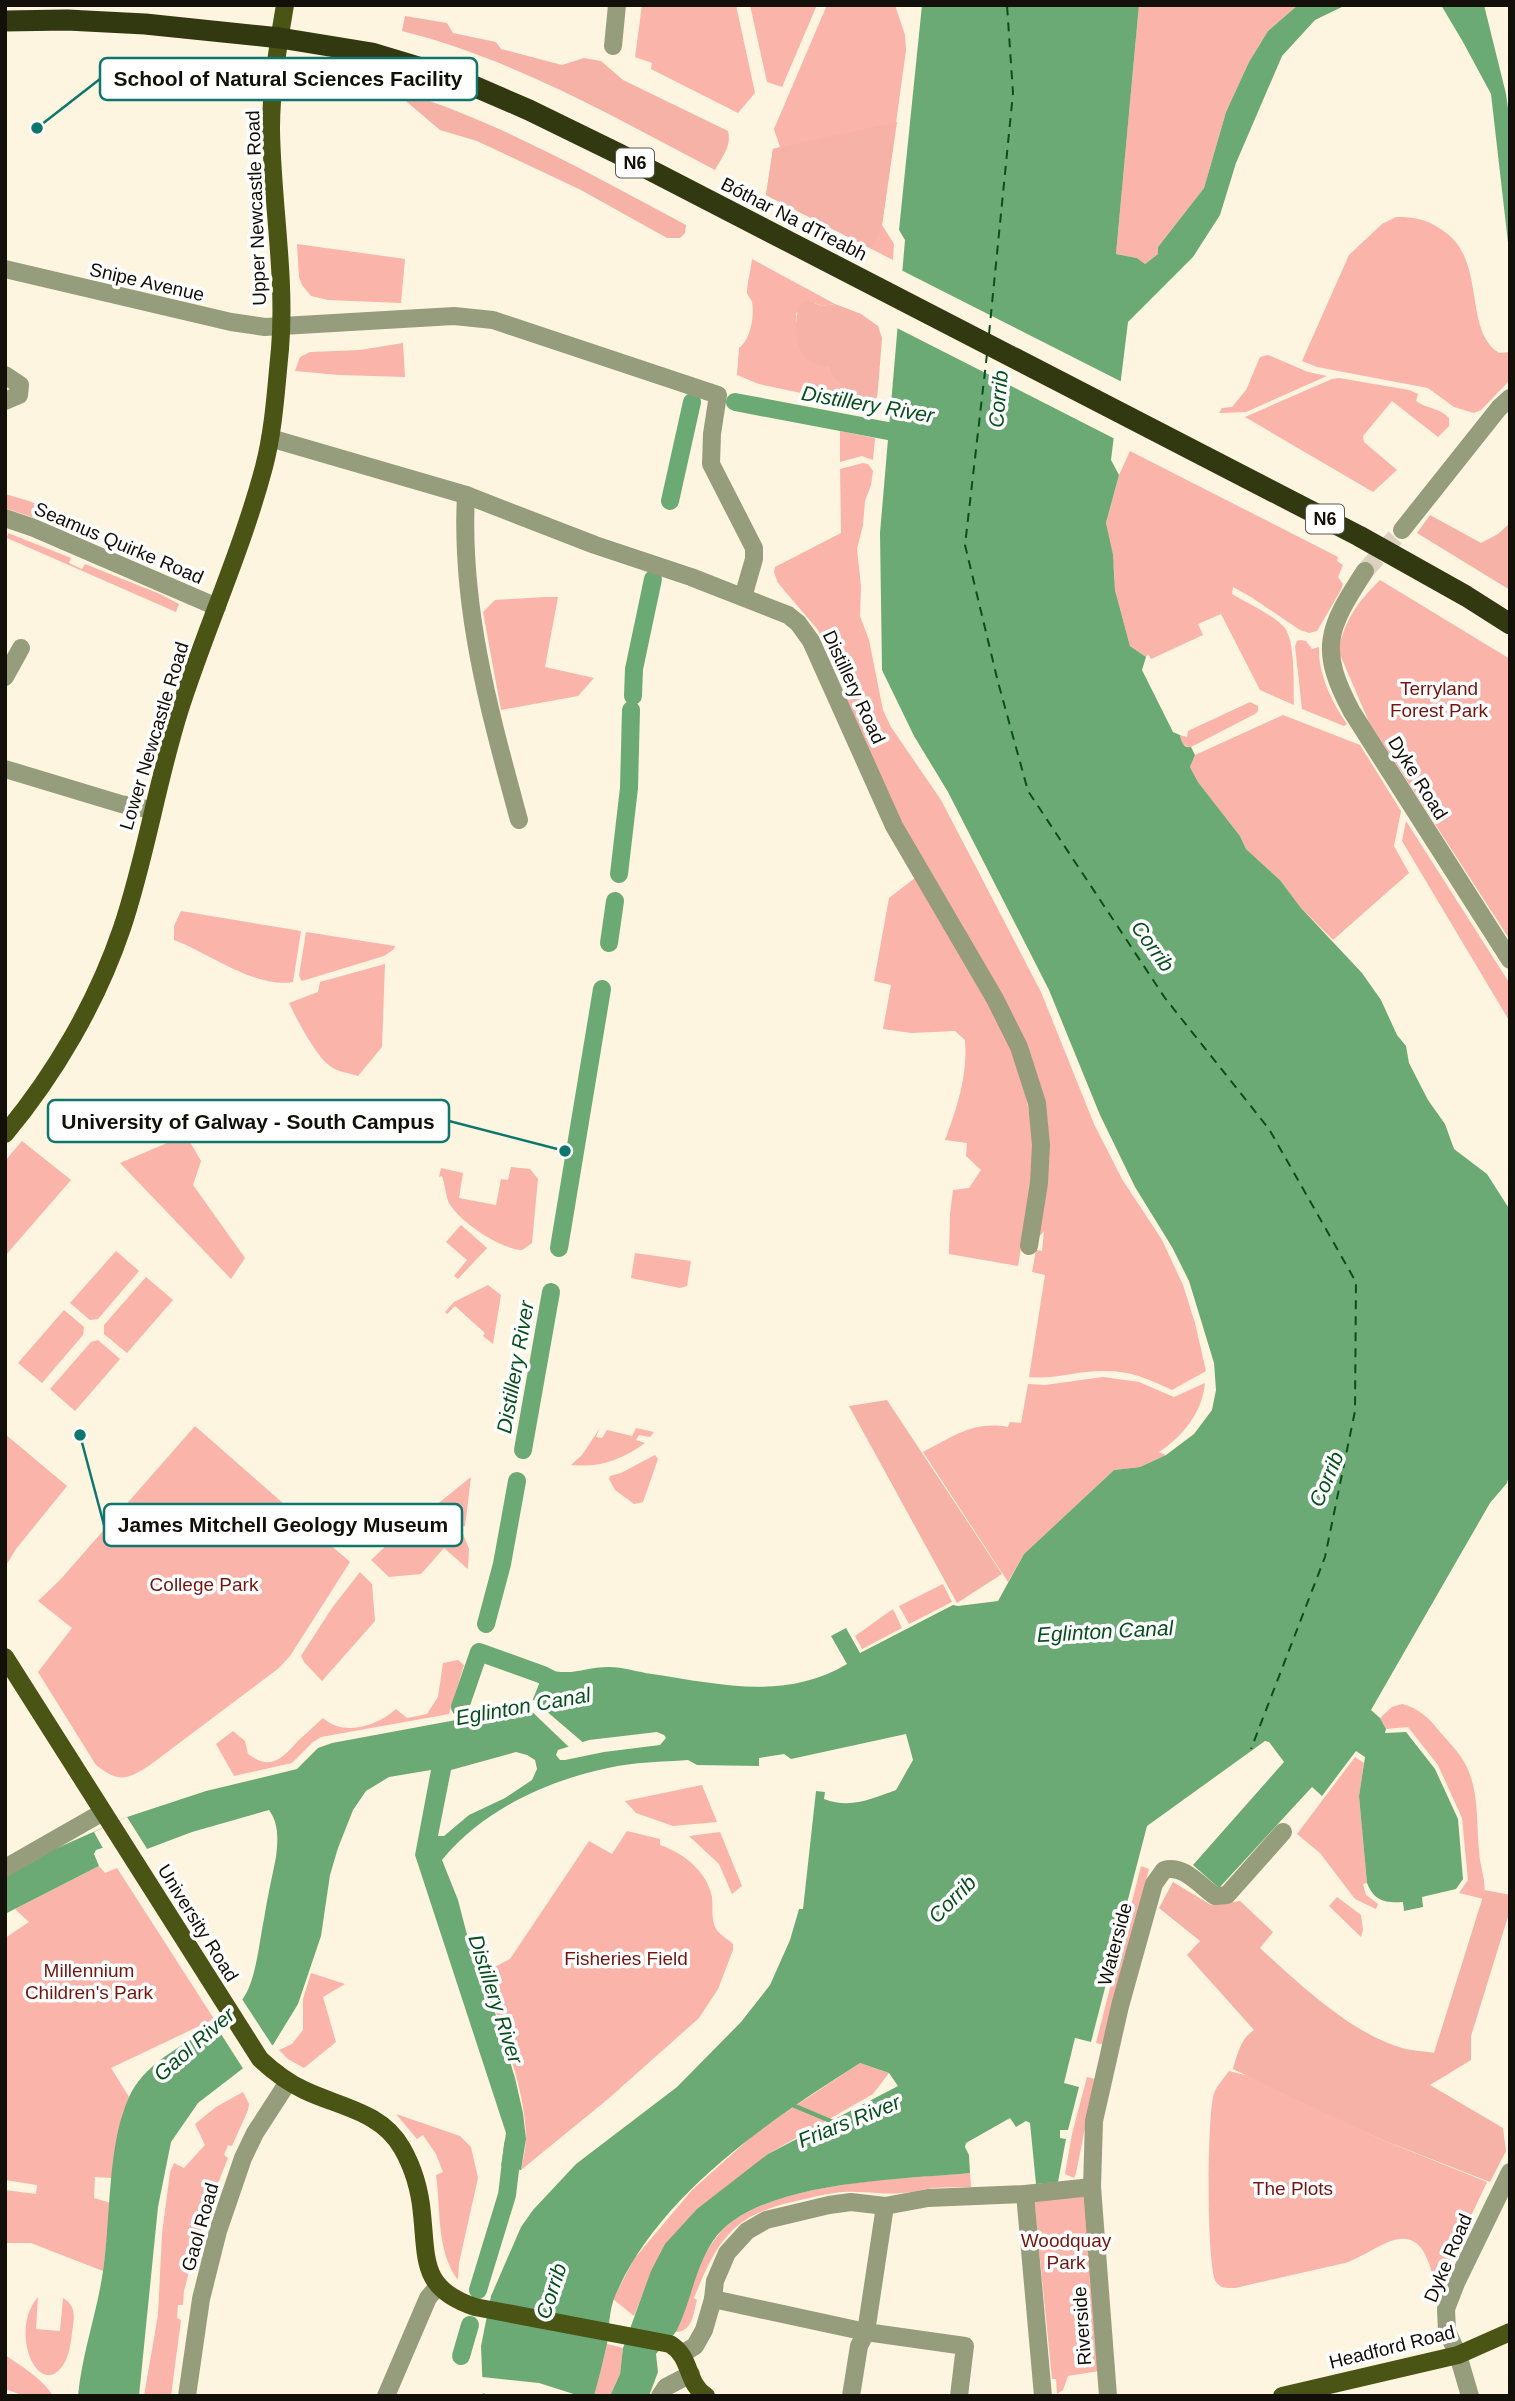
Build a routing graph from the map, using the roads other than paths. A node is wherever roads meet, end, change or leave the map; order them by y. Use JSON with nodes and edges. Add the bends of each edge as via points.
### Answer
{"nodes":[{"id":1,"x":285,"y":5,"type":"edge"},
{"id":2,"x":617,"y":5,"type":"edge"},
{"id":3,"x":5,"y":21,"type":"edge"},
{"id":4,"x":280,"y":38,"type":"junction"},
{"id":5,"x":613,"y":46,"type":"dead end"},
{"id":6,"x":5,"y":269,"type":"edge"},
{"id":7,"x":281,"y":326,"type":"junction"},
{"id":8,"x":5,"y":375,"type":"edge"},
{"id":9,"x":1510,"y":398,"type":"edge"},
{"id":10,"x":5,"y":401,"type":"edge"},
{"id":11,"x":270,"y":438,"type":"junction"},
{"id":12,"x":466,"y":495,"type":"junction"},
{"id":13,"x":5,"y":519,"type":"edge"},
{"id":14,"x":1402,"y":530,"type":"tunnel mouth"},
{"id":15,"x":1365,"y":571,"type":"tunnel mouth"},
{"id":16,"x":743,"y":597,"type":"junction"},
{"id":17,"x":217,"y":607,"type":"junction"},
{"id":18,"x":1510,"y":624,"type":"edge"},
{"id":19,"x":20,"y":648,"type":"dead end"},
{"id":20,"x":5,"y":677,"type":"edge"},
{"id":21,"x":5,"y":769,"type":"edge"},
{"id":22,"x":152,"y":810,"type":"junction"},
{"id":23,"x":519,"y":820,"type":"dead end"},
{"id":24,"x":1510,"y":960,"type":"edge"},
{"id":25,"x":5,"y":1134,"type":"edge"},
{"id":26,"x":1029,"y":1246,"type":"dead end"},
{"id":27,"x":5,"y":1657,"type":"edge"},
{"id":28,"x":107,"y":1818,"type":"junction"},
{"id":29,"x":1283,"y":1832,"type":"dead end"},
{"id":30,"x":5,"y":1868,"type":"edge"},
{"id":31,"x":288,"y":2082,"type":"junction"},
{"id":32,"x":1509,"y":2177,"type":"edge"},
{"id":33,"x":1092,"y":2187,"type":"junction"},
{"id":34,"x":1025,"y":2194,"type":"junction"},
{"id":35,"x":885,"y":2206,"type":"junction"},
{"id":36,"x":1094,"y":2211,"type":"joint"},
{"id":37,"x":438,"y":2286,"type":"junction"},
{"id":38,"x":713,"y":2299,"type":"junction"},
{"id":39,"x":866,"y":2332,"type":"junction"},
{"id":40,"x":1510,"y":2332,"type":"edge"},
{"id":41,"x":676,"y":2349,"type":"junction"},
{"id":42,"x":1458,"y":2355,"type":"junction"},
{"id":43,"x":691,"y":2374,"type":"junction"},
{"id":44,"x":187,"y":2396,"type":"edge"},
{"id":45,"x":386,"y":2396,"type":"edge"},
{"id":46,"x":660,"y":2396,"type":"edge"},
{"id":47,"x":706,"y":2396,"type":"edge"},
{"id":48,"x":850,"y":2396,"type":"edge"},
{"id":49,"x":959,"y":2396,"type":"edge"},
{"id":50,"x":1043,"y":2396,"type":"edge"},
{"id":51,"x":1108,"y":2396,"type":"edge"},
{"id":52,"x":1282,"y":2396,"type":"edge"},
{"id":53,"x":1470,"y":2396,"type":"edge"}],
"edges":[{"from":1,"to":4,"type":"main road","name":"Upper Newcastle Road"},
{"from":2,"to":5,"type":"street"},
{"from":3,"to":4,"type":"highway","name":"Bóthar Na dTreabh","number":"N6","via":[[145,24]]},
{"from":4,"to":7,"type":"main road","name":"Upper Newcastle Road","via":[[271,128]]},
{"from":4,"to":18,"type":"highway","name":"Bóthar Na dTreabh","number":"N6","via":[[372,53],[489,92],[619,154],[1359,536]]},
{"from":6,"to":7,"type":"street","name":"Snipe Avenue","via":[[230,322]]},
{"from":7,"to":11,"type":"main road","name":"Lower Newcastle Road"},
{"from":7,"to":16,"type":"street","name":"Snipe Avenue","via":[[454,316],[493,320],[719,396],[711,464],[754,548]]},
{"from":8,"to":10,"type":"street","via":[[20,386],[19,395]]},
{"from":9,"to":14,"type":"street"},
{"from":11,"to":12,"type":"street","name":"Distillery Road"},
{"from":11,"to":17,"type":"main road","name":"Lower Newcastle Road","via":[[248,523]]},
{"from":12,"to":16,"type":"street","name":"Distillery Road"},
{"from":12,"to":23,"type":"street","via":[[469,603]]},
{"from":13,"to":17,"type":"street","name":"Seamus Quirke Road"},
{"from":15,"to":24,"type":"street","name":"Dyke Road","via":[[1343,605],[1331,641],[1339,689]]},
{"from":16,"to":26,"type":"street","name":"Distillery Road","via":[[788,615],[811,641],[894,826],[1019,1047],[1037,1103],[1041,1145]]},
{"from":17,"to":22,"type":"main road","name":"Lower Newcastle Road","via":[[178,716]]},
{"from":19,"to":20,"type":"street"},
{"from":21,"to":22,"type":"street"},
{"from":22,"to":25,"type":"main road","name":"Lower Newcastle Road","via":[[127,911],[106,969],[48,1078]]},
{"from":27,"to":28,"type":"main road","name":"University Road"},
{"from":28,"to":30,"type":"street"},
{"from":28,"to":31,"type":"main road","name":"University Road","via":[[260,2059]]},
{"from":29,"to":33,"type":"street","name":"Waterside","via":[[1227,1895],[1209,1892],[1184,1872],[1169,1868],[1154,1884],[1103,2076],[1094,2121]]},
{"from":31,"to":37,"type":"main road","name":"University Road","via":[[345,2104],[392,2133],[418,2185],[425,2259]]},
{"from":31,"to":44,"type":"street","name":"Gaol Road","via":[[247,2149],[218,2231],[201,2299]]},
{"from":32,"to":42,"type":"street","name":"Dyke Road","via":[[1447,2304],[1447,2331]]},
{"from":33,"to":34,"type":"street"},
{"from":33,"to":36,"type":"street","name":"Waterside"},
{"from":34,"to":35,"type":"street","via":[[928,2198]]},
{"from":34,"to":50,"type":"street"},
{"from":35,"to":38,"type":"street","via":[[829,2205],[756,2225],[720,2265]]},
{"from":35,"to":39,"type":"street"},
{"from":36,"to":51,"type":"street","name":"Riverside"},
{"from":37,"to":41,"type":"main road","via":[[460,2301],[487,2310]]},
{"from":37,"to":45,"type":"street","via":[[428,2298]]},
{"from":38,"to":39,"type":"street"},
{"from":38,"to":41,"type":"street","via":[[695,2346]]},
{"from":39,"to":48,"type":"street"},
{"from":39,"to":49,"type":"street","via":[[965,2346]]},
{"from":40,"to":42,"type":"main road","name":"Headford Road"},
{"from":41,"to":43,"type":"main road"},
{"from":42,"to":52,"type":"main road","name":"Headford Road"},
{"from":42,"to":53,"type":"street","name":"Dyke Road"},
{"from":43,"to":46,"type":"street","via":[[666,2387]]},
{"from":43,"to":47,"type":"main road"}]}
